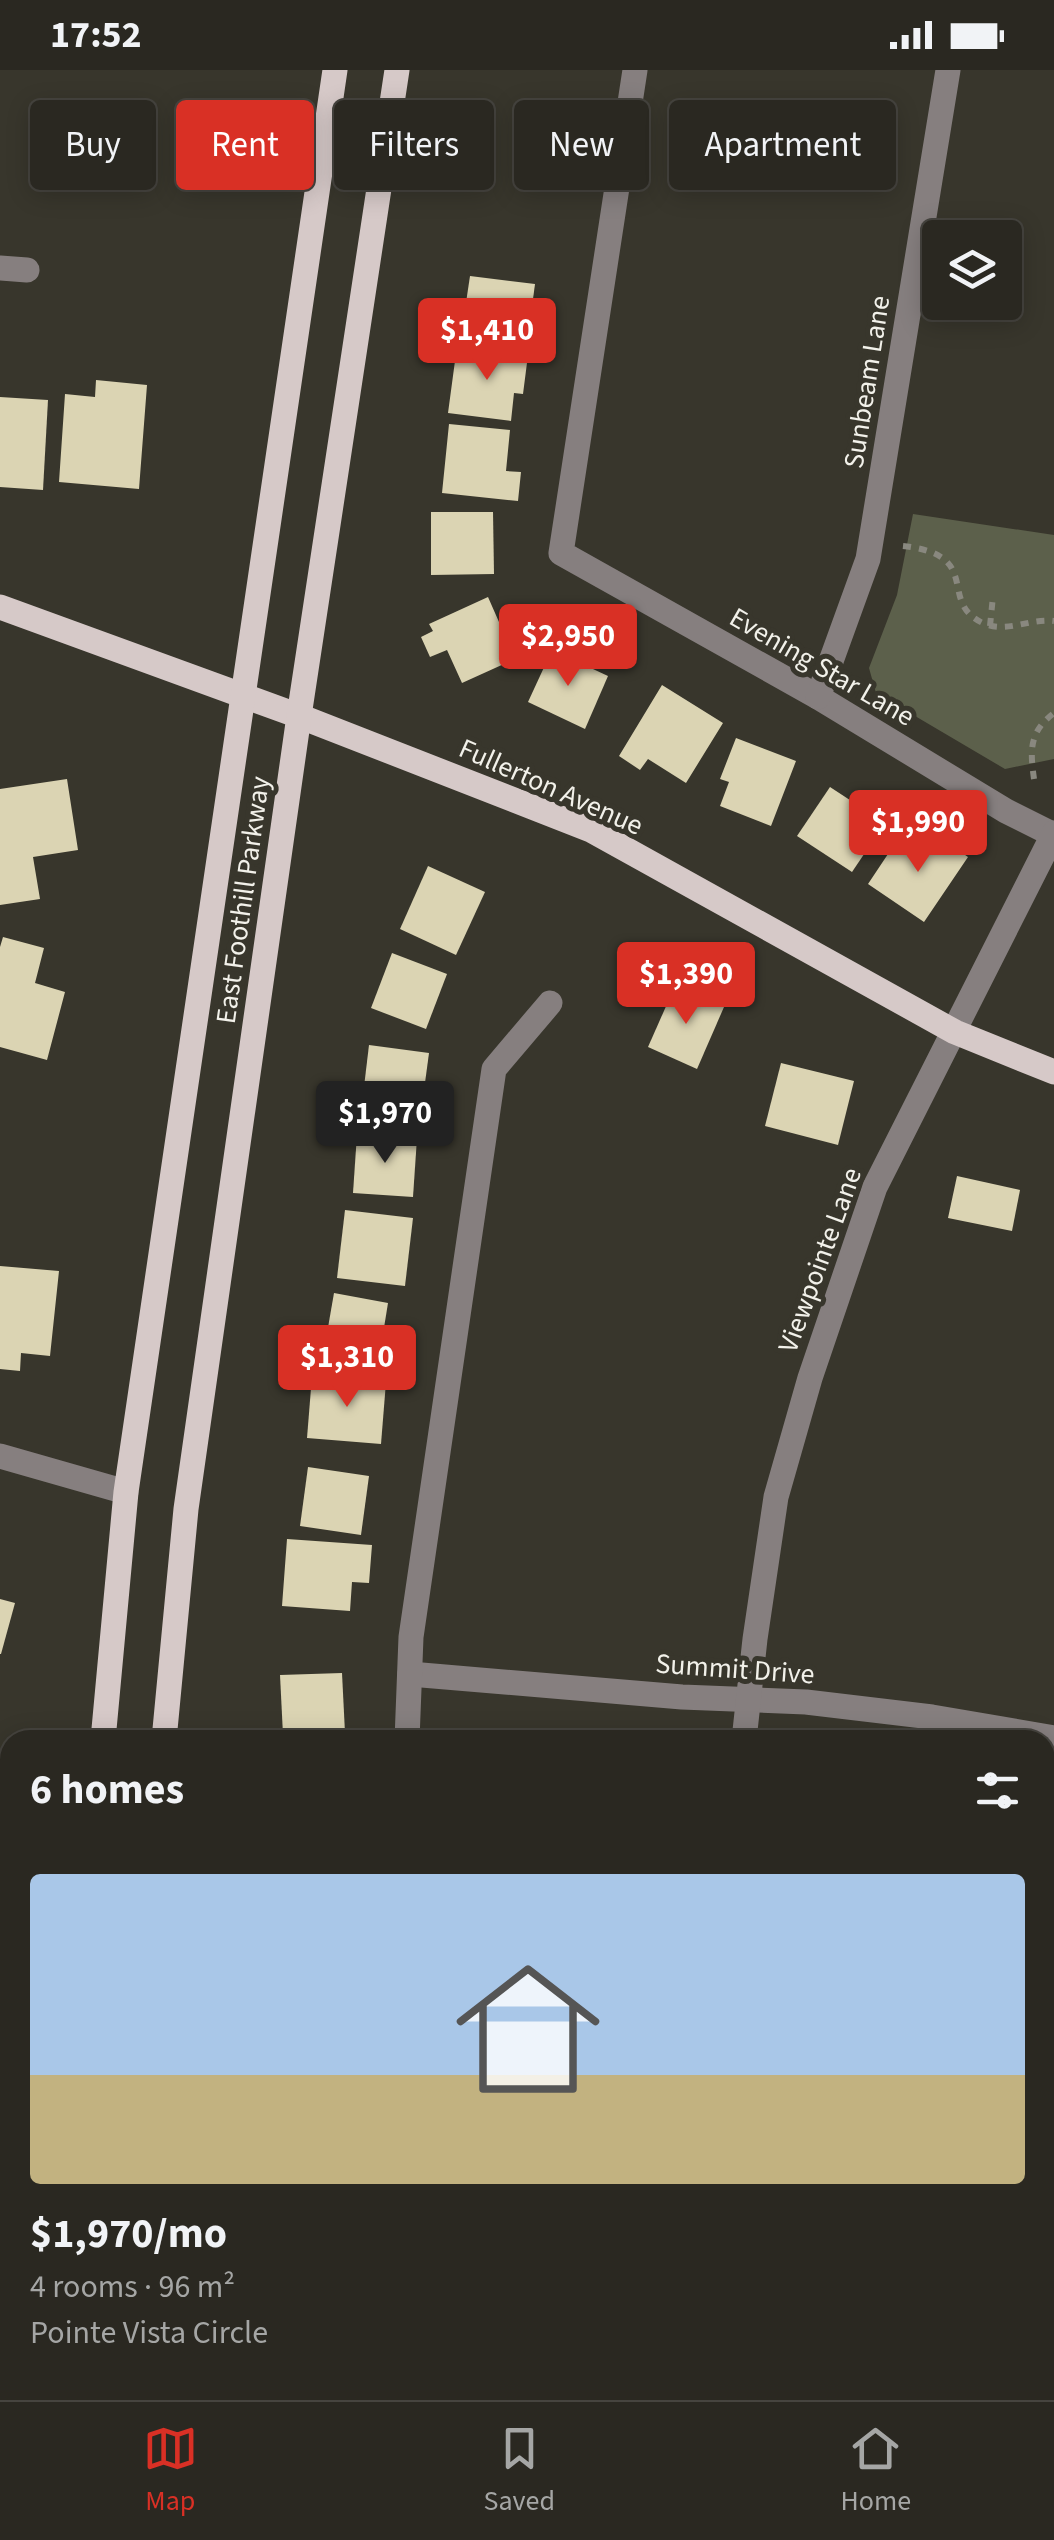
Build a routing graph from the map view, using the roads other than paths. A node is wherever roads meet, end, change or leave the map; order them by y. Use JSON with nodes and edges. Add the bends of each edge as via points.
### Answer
{"nodes":[{"id":1,"x":335,"y":70,"type":"edge"},
{"id":2,"x":397,"y":70,"type":"edge"},
{"id":3,"x":635,"y":70,"type":"edge"},
{"id":4,"x":948,"y":70,"type":"edge"},
{"id":5,"x":0,"y":268,"type":"edge"},
{"id":6,"x":27,"y":270,"type":"dead end"},
{"id":7,"x":0,"y":608,"type":"edge"},
{"id":8,"x":241,"y":696,"type":"junction"},
{"id":9,"x":818,"y":697,"type":"junction"},
{"id":10,"x":300,"y":716,"type":"junction"},
{"id":11,"x":1054,"y":834,"type":"edge"},
{"id":12,"x":550,"y":1003,"type":"dead end"},
{"id":13,"x":954,"y":1032,"type":"junction"},
{"id":14,"x":1054,"y":1072,"type":"edge"},
{"id":15,"x":0,"y":1456,"type":"edge"},
{"id":16,"x":126,"y":1492,"type":"junction"},
{"id":17,"x":410,"y":1674,"type":"junction"},
{"id":18,"x":749,"y":1698,"type":"junction"},
{"id":19,"x":104,"y":1730,"type":"edge"},
{"id":20,"x":165,"y":1730,"type":"edge"},
{"id":21,"x":407,"y":1730,"type":"edge"},
{"id":22,"x":745,"y":1730,"type":"edge"},
{"id":23,"x":1008,"y":1730,"type":"edge"}],
"edges":[{"from":1,"to":8,"type":"main road","name":"East Foothill Parkway"},
{"from":2,"to":10,"type":"main road","name":"East Foothill Parkway"},
{"from":3,"to":9,"type":"street","name":"Evening Star Lane","via":[[561,553]]},
{"from":4,"to":9,"type":"street","name":"Sunbeam Lane","via":[[868,560]]},
{"from":5,"to":6,"type":"street"},
{"from":7,"to":8,"type":"main road","name":"Fullerton Avenue"},
{"from":8,"to":10,"type":"main road","name":"Fullerton Avenue"},
{"from":8,"to":16,"type":"main road","name":"East Foothill Parkway"},
{"from":9,"to":11,"type":"street","name":"Evening Star Lane"},
{"from":10,"to":13,"type":"main road","name":"Fullerton Avenue","via":[[591,830]]},
{"from":10,"to":20,"type":"main road","name":"East Foothill Parkway","via":[[186,1509]]},
{"from":11,"to":13,"type":"street","name":"Viewpointe Lane"},
{"from":12,"to":17,"type":"street","via":[[494,1068]]},
{"from":13,"to":14,"type":"main road","name":"Fullerton Avenue"},
{"from":13,"to":18,"type":"street","name":"Viewpointe Lane","via":[[875,1187],[810,1378],[776,1497]]},
{"from":15,"to":16,"type":"street"},
{"from":16,"to":19,"type":"main road","name":"East Foothill Parkway"},
{"from":17,"to":18,"type":"street","name":"Summit Drive"},
{"from":17,"to":21,"type":"street"},
{"from":18,"to":22,"type":"street","name":"Viewpointe Lane"},
{"from":18,"to":23,"type":"street","name":"Summit Drive"}]}
